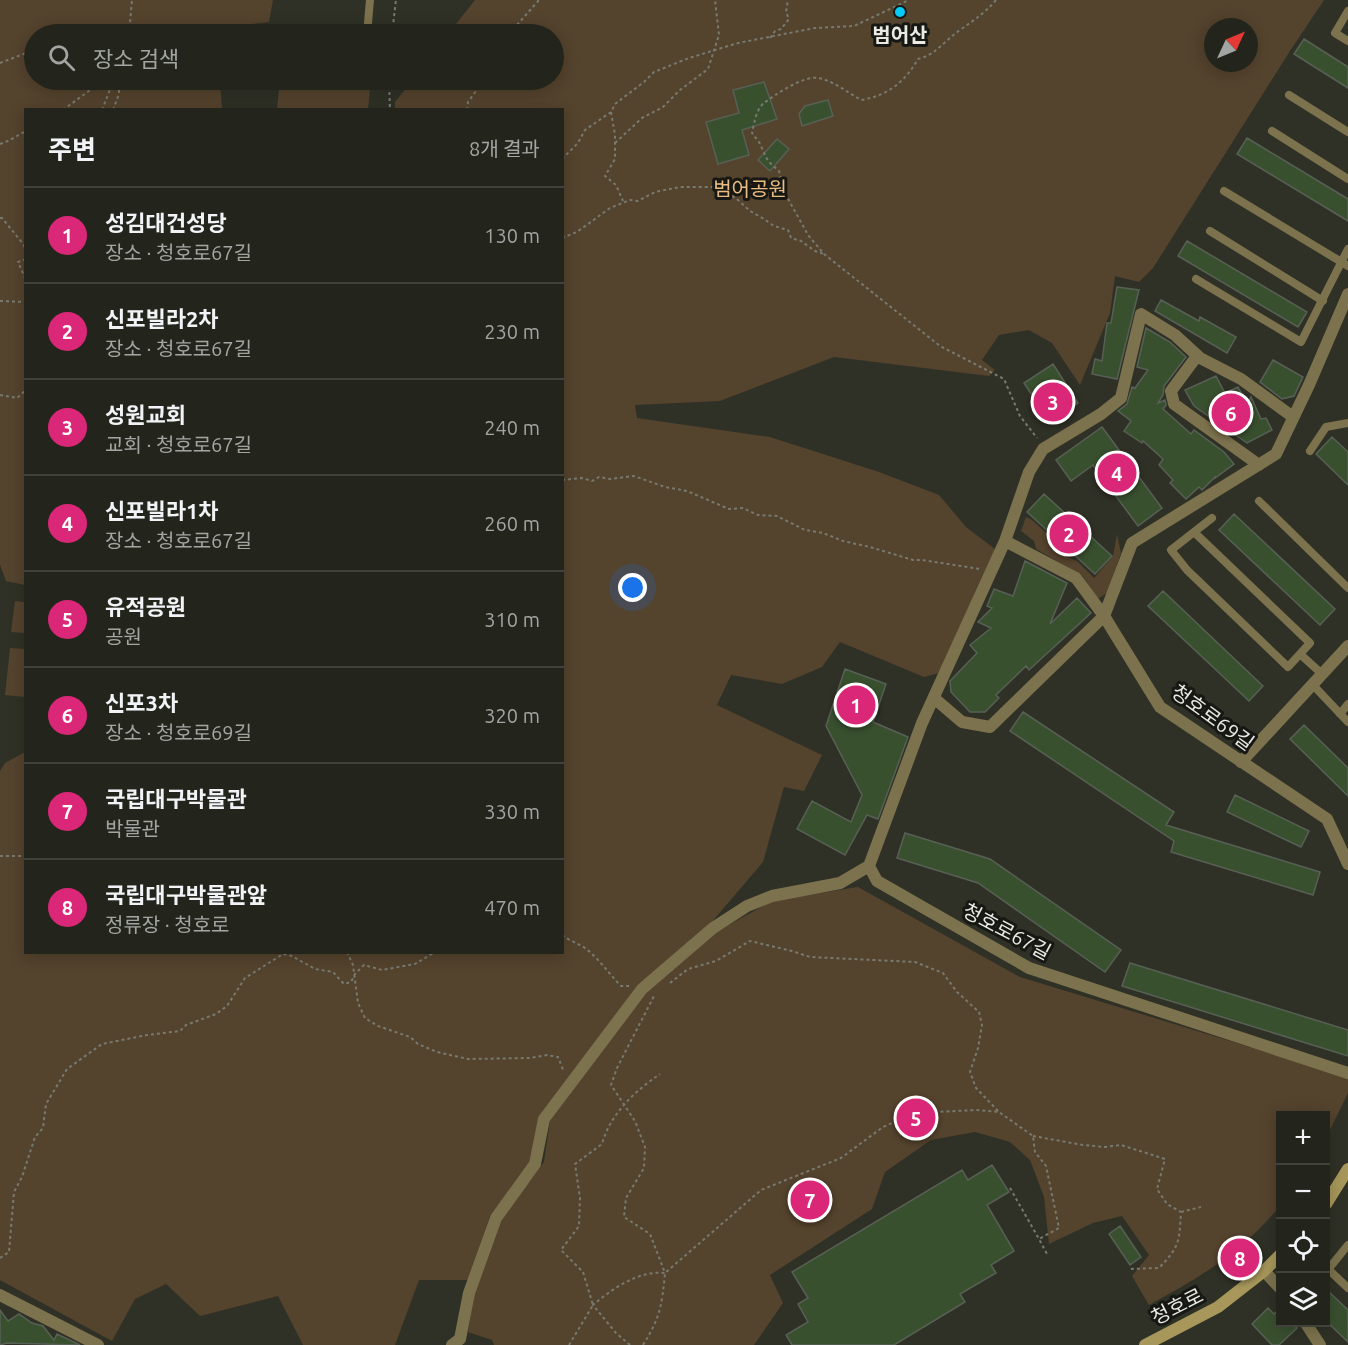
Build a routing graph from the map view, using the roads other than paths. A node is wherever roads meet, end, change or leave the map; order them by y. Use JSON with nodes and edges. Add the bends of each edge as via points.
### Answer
{"nodes":[{"id":1,"x":370,"y":0,"type":"edge"},
{"id":2,"x":1348,"y":12,"type":"edge"},
{"id":3,"x":368,"y":24,"type":"edge"},
{"id":4,"x":1348,"y":41,"type":"edge"},
{"id":5,"x":1289,"y":94,"type":"dead end"},
{"id":6,"x":1272,"y":131,"type":"dead end"},
{"id":7,"x":1348,"y":132,"type":"edge"},
{"id":8,"x":1348,"y":179,"type":"edge"},
{"id":9,"x":1224,"y":191,"type":"dead end"},
{"id":10,"x":1210,"y":231,"type":"dead end"},
{"id":11,"x":1348,"y":249,"type":"edge"},
{"id":12,"x":1345,"y":265,"type":"edge"},
{"id":13,"x":1196,"y":279,"type":"dead end"},
{"id":14,"x":1348,"y":294,"type":"edge"},
{"id":15,"x":1323,"y":301,"type":"junction"},
{"id":16,"x":1197,"y":356,"type":"junction"},
{"id":17,"x":1293,"y":417,"type":"junction"},
{"id":18,"x":1348,"y":423,"type":"edge"},
{"id":19,"x":1310,"y":451,"type":"dead end"},
{"id":20,"x":1259,"y":465,"type":"junction"},
{"id":21,"x":1259,"y":501,"type":"dead end"},
{"id":22,"x":1212,"y":518,"type":"dead end"},
{"id":23,"x":1194,"y":532,"type":"junction"},
{"id":24,"x":1005,"y":541,"type":"junction"},
{"id":25,"x":1348,"y":588,"type":"edge"},
{"id":26,"x":1104,"y":616,"type":"junction"},
{"id":27,"x":1348,"y":646,"type":"edge"},
{"id":28,"x":1300,"y":654,"type":"junction"},
{"id":29,"x":1322,"y":674,"type":"junction"},
{"id":30,"x":1312,"y":685,"type":"junction"},
{"id":31,"x":934,"y":698,"type":"junction"},
{"id":32,"x":1348,"y":704,"type":"edge"},
{"id":33,"x":1340,"y":714,"type":"junction"},
{"id":34,"x":1348,"y":722,"type":"edge"},
{"id":35,"x":1241,"y":762,"type":"junction"},
{"id":36,"x":1348,"y":864,"type":"edge"},
{"id":37,"x":869,"y":866,"type":"junction"},
{"id":38,"x":1348,"y":1073,"type":"edge"},
{"id":39,"x":1348,"y":1168,"type":"edge"},
{"id":40,"x":1330,"y":1197,"type":"edge"},
{"id":41,"x":1348,"y":1245,"type":"edge"},
{"id":42,"x":1276,"y":1260,"type":"edge"},
{"id":43,"x":1330,"y":1266,"type":"edge"},
{"id":44,"x":1264,"y":1271,"type":"junction"},
{"id":45,"x":1330,"y":1273,"type":"edge"},
{"id":46,"x":1276,"y":1283,"type":"edge"},
{"id":47,"x":1348,"y":1288,"type":"edge"},
{"id":48,"x":0,"y":1294,"type":"edge"},
{"id":49,"x":1308,"y":1327,"type":"edge"},
{"id":50,"x":98,"y":1345,"type":"edge"},
{"id":51,"x":452,"y":1345,"type":"edge"},
{"id":52,"x":1145,"y":1345,"type":"edge"},
{"id":53,"x":1320,"y":1345,"type":"edge"}],
"edges":[{"from":1,"to":3,"type":"lane"},
{"from":2,"to":4,"type":"lane","via":[[1335,33]]},
{"from":5,"to":7,"type":"lane"},
{"from":6,"to":8,"type":"lane"},
{"from":9,"to":12,"type":"lane"},
{"from":10,"to":15,"type":"lane"},
{"from":11,"to":12,"type":"lane"},
{"from":12,"to":15,"type":"lane"},
{"from":13,"to":15,"type":"lane","via":[[1301,342]]},
{"from":14,"to":17,"type":"street"},
{"from":16,"to":17,"type":"street","via":[[1241,379]]},
{"from":16,"to":20,"type":"street","via":[[1171,391],[1174,404]]},
{"from":16,"to":24,"type":"street","via":[[1175,335],[1141,314],[1121,399],[1046,447],[1029,472]]},
{"from":17,"to":20,"type":"street","via":[[1276,454]]},
{"from":18,"to":19,"type":"lane","via":[[1326,427]]},
{"from":20,"to":26,"type":"street","via":[[1132,543]]},
{"from":21,"to":25,"type":"lane"},
{"from":22,"to":23,"type":"lane"},
{"from":23,"to":28,"type":"lane","via":[[1310,643]]},
{"from":23,"to":28,"type":"lane","via":[[1171,550],[1186,570],[1288,667]]},
{"from":24,"to":26,"type":"street","name":"청호로69길","via":[[1076,578]]},
{"from":24,"to":31,"type":"street"},
{"from":26,"to":31,"type":"street","via":[[990,727],[962,722]]},
{"from":26,"to":35,"type":"street","name":"청호로69길","via":[[1160,707]]},
{"from":27,"to":29,"type":"street"},
{"from":28,"to":29,"type":"lane"},
{"from":29,"to":30,"type":"street"},
{"from":30,"to":33,"type":"lane"},
{"from":30,"to":35,"type":"street"},
{"from":31,"to":37,"type":"street"},
{"from":32,"to":33,"type":"lane"},
{"from":33,"to":34,"type":"lane"},
{"from":35,"to":36,"type":"street","name":"청호로69길","via":[[1327,819]]},
{"from":37,"to":38,"type":"street","name":"청호로67길","via":[[878,881],[1029,968]]},
{"from":37,"to":51,"type":"street","via":[[840,883],[772,896],[747,906],[713,928],[644,987],[544,1119],[535,1164],[496,1218],[469,1293],[460,1339]]},
{"from":39,"to":40,"type":"main road"},
{"from":41,"to":43,"type":"lane"},
{"from":42,"to":44,"type":"main road","name":"청호로"},
{"from":44,"to":46,"type":"street"},
{"from":44,"to":52,"type":"main road","name":"청호로","via":[[1218,1307]]},
{"from":45,"to":47,"type":"lane"},
{"from":48,"to":50,"type":"street"},
{"from":49,"to":53,"type":"street"}]}
